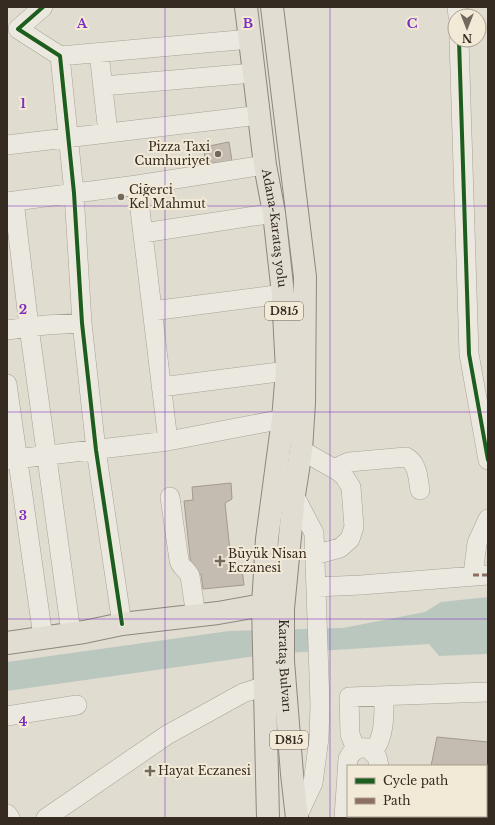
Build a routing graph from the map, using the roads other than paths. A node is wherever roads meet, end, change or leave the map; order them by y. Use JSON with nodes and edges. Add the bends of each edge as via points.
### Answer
{"nodes":[{"id":1,"x":43,"y":7,"type":"edge"},
{"id":2,"x":246,"y":7,"type":"edge"},
{"id":3,"x":272,"y":7,"type":"edge"},
{"id":4,"x":12,"y":29,"type":"edge"},
{"id":5,"x":250,"y":39,"type":"junction"},
{"id":6,"x":459,"y":48,"type":"edge"},
{"id":7,"x":99,"y":53,"type":"junction"},
{"id":8,"x":60,"y":56,"type":"junction"},
{"id":9,"x":253,"y":73,"type":"junction"},
{"id":10,"x":103,"y":86,"type":"junction"},
{"id":11,"x":260,"y":115,"type":"junction"},
{"id":12,"x":108,"y":133,"type":"junction"},
{"id":13,"x":69,"y":138,"type":"junction"},
{"id":14,"x":7,"y":145,"type":"edge"},
{"id":15,"x":265,"y":165,"type":"junction"},
{"id":16,"x":137,"y":185,"type":"junction"},
{"id":17,"x":74,"y":193,"type":"junction"},
{"id":18,"x":11,"y":202,"type":"edge"},
{"id":19,"x":274,"y":213,"type":"junction"},
{"id":20,"x":143,"y":233,"type":"junction"},
{"id":21,"x":283,"y":294,"type":"junction"},
{"id":22,"x":152,"y":311,"type":"junction"},
{"id":23,"x":82,"y":323,"type":"junction"},
{"id":24,"x":29,"y":327,"type":"junction"},
{"id":25,"x":7,"y":330,"type":"edge"},
{"id":26,"x":287,"y":371,"type":"junction"},
{"id":27,"x":7,"y":384,"type":"edge"},
{"id":28,"x":161,"y":387,"type":"junction"},
{"id":29,"x":283,"y":419,"type":"junction"},
{"id":30,"x":168,"y":441,"type":"junction"},
{"id":31,"x":96,"y":450,"type":"junction"},
{"id":32,"x":301,"y":450,"type":"junction"},
{"id":33,"x":47,"y":456,"type":"junction"},
{"id":34,"x":12,"y":460,"type":"edge"},
{"id":35,"x":488,"y":460,"type":"edge"},
{"id":36,"x":338,"y":471,"type":"junction"},
{"id":37,"x":420,"y":490,"type":"dead end"},
{"id":38,"x":294,"y":494,"type":"junction"},
{"id":39,"x":170,"y":497,"type":"dead end"},
{"id":40,"x":488,"y":519,"type":"edge"},
{"id":41,"x":314,"y":555,"type":"junction"},
{"id":42,"x":481,"y":576,"type":"edge"},
{"id":43,"x":316,"y":587,"type":"junction"},
{"id":44,"x":269,"y":610,"type":"junction"},
{"id":45,"x":196,"y":616,"type":"junction"},
{"id":46,"x":122,"y":624,"type":"junction"},
{"id":47,"x":71,"y":633,"type":"junction"},
{"id":48,"x":44,"y":637,"type":"junction"},
{"id":49,"x":7,"y":643,"type":"edge"},
{"id":50,"x":274,"y":663,"type":"junction"},
{"id":51,"x":265,"y":686,"type":"junction"},
{"id":52,"x":488,"y":692,"type":"edge"},
{"id":53,"x":384,"y":697,"type":"junction"},
{"id":54,"x":77,"y":705,"type":"dead end"},
{"id":55,"x":7,"y":716,"type":"edge"},
{"id":56,"x":369,"y":756,"type":"edge"},
{"id":57,"x":348,"y":765,"type":"edge"},
{"id":58,"x":347,"y":774,"type":"edge"},
{"id":59,"x":7,"y":814,"type":"edge"},
{"id":60,"x":10,"y":818,"type":"edge"},
{"id":61,"x":46,"y":818,"type":"edge"},
{"id":62,"x":268,"y":818,"type":"edge"},
{"id":63,"x":297,"y":818,"type":"edge"},
{"id":64,"x":344,"y":818,"type":"edge"}],
"edges":[{"from":1,"to":4,"type":"street"},
{"from":2,"to":5,"type":"main road","name":"Adana-Karataş yolu","number":"D815"},
{"from":3,"to":32,"type":"main road","name":"Adana-Karataş yolu","number":"D815","via":[[305,277]]},
{"from":4,"to":8,"type":"street"},
{"from":5,"to":7,"type":"street"},
{"from":5,"to":9,"type":"main road","name":"Adana-Karataş yolu","number":"D815"},
{"from":6,"to":35,"type":"street","via":[[469,354]]},
{"from":7,"to":8,"type":"street"},
{"from":7,"to":10,"type":"street"},
{"from":8,"to":13,"type":"street"},
{"from":9,"to":10,"type":"street"},
{"from":9,"to":11,"type":"main road","name":"Adana-Karataş yolu","number":"D815"},
{"from":10,"to":12,"type":"street"},
{"from":11,"to":12,"type":"street"},
{"from":11,"to":15,"type":"main road","name":"Adana-Karataş yolu","number":"D815"},
{"from":12,"to":13,"type":"street"},
{"from":13,"to":14,"type":"street"},
{"from":13,"to":17,"type":"street"},
{"from":15,"to":16,"type":"street"},
{"from":15,"to":19,"type":"main road","name":"Adana-Karataş yolu","number":"D815"},
{"from":16,"to":17,"type":"street"},
{"from":16,"to":20,"type":"street"},
{"from":17,"to":18,"type":"street"},
{"from":17,"to":23,"type":"street"},
{"from":18,"to":24,"type":"street"},
{"from":19,"to":20,"type":"street"},
{"from":19,"to":21,"type":"main road","name":"Adana-Karataş yolu","number":"D815"},
{"from":20,"to":22,"type":"street"},
{"from":21,"to":22,"type":"street"},
{"from":21,"to":26,"type":"main road","name":"Adana-Karataş yolu","number":"D815"},
{"from":22,"to":28,"type":"street"},
{"from":23,"to":24,"type":"street"},
{"from":23,"to":31,"type":"street"},
{"from":24,"to":25,"type":"street"},
{"from":24,"to":33,"type":"street"},
{"from":26,"to":28,"type":"street"},
{"from":26,"to":29,"type":"main road","name":"Adana-Karataş yolu","number":"D815"},
{"from":27,"to":34,"type":"street"},
{"from":28,"to":30,"type":"street"},
{"from":29,"to":30,"type":"street"},
{"from":29,"to":44,"type":"main road","name":"Adana-Karataş yolu","number":"D815","via":[[267,539]]},
{"from":30,"to":31,"type":"street"},
{"from":31,"to":33,"type":"street"},
{"from":31,"to":46,"type":"street"},
{"from":32,"to":36,"type":"street"},
{"from":32,"to":38,"type":"main road","name":"Adana-Karataş yolu","number":"D815"},
{"from":33,"to":34,"type":"street"},
{"from":33,"to":47,"type":"street"},
{"from":34,"to":48,"type":"street"},
{"from":36,"to":37,"type":"street","via":[[342,465],[349,462],[406,457],[415,466]]},
{"from":36,"to":41,"type":"street","via":[[351,487],[353,533],[340,548]]},
{"from":38,"to":41,"type":"street","via":[[314,533]]},
{"from":38,"to":44,"type":"main road","name":"Adana-Karataş yolu","number":"D815"},
{"from":39,"to":45,"type":"street","via":[[178,560],[190,576]]},
{"from":40,"to":42,"type":"street","via":[[477,542]]},
{"from":41,"to":43,"type":"street"},
{"from":42,"to":43,"type":"street"},
{"from":43,"to":63,"type":"street","via":[[319,738],[313,783]]},
{"from":44,"to":45,"type":"main road"},
{"from":44,"to":50,"type":"main road","name":"Karataş Bulvarı","number":"D815"},
{"from":45,"to":46,"type":"main road"},
{"from":46,"to":47,"type":"main road"},
{"from":47,"to":48,"type":"main road"},
{"from":48,"to":49,"type":"main road"},
{"from":50,"to":51,"type":"main road","name":"Karataş Bulvarı","number":"D815"},
{"from":50,"to":63,"type":"main road","name":"Karataş Bulvarı","number":"D815"},
{"from":51,"to":61,"type":"street","via":[[243,693],[166,735]]},
{"from":51,"to":62,"type":"main road","name":"Karataş Bulvarı","number":"D815"},
{"from":52,"to":53,"type":"street"},
{"from":53,"to":56,"type":"street","via":[[382,734],[378,746]]},
{"from":53,"to":56,"type":"street","via":[[349,697],[350,734]]},
{"from":54,"to":55,"type":"street"},
{"from":56,"to":57,"type":"street","via":[[352,752]]},
{"from":58,"to":64,"type":"street"},
{"from":59,"to":60,"type":"street"}]}
